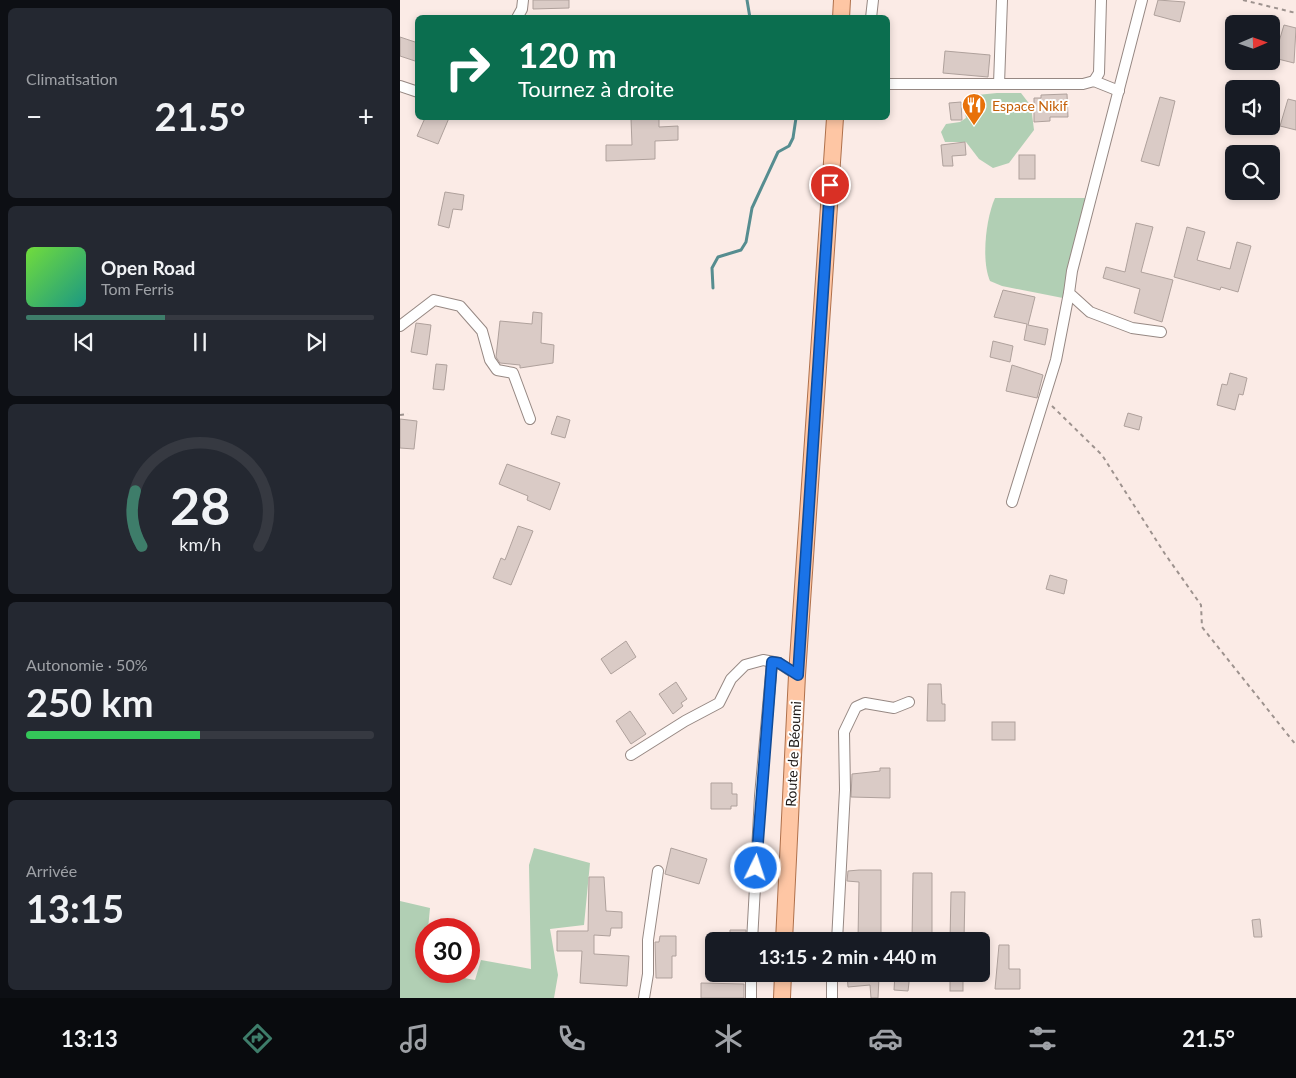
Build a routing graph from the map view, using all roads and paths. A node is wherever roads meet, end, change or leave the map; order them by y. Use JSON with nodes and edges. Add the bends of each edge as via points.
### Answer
{"nodes":[{"id":1,"x":523,"y":0,"type":"edge"},
{"id":2,"x":842,"y":0,"type":"edge"},
{"id":3,"x":873,"y":0,"type":"edge"},
{"id":4,"x":1002,"y":0,"type":"edge"},
{"id":5,"x":1101,"y":0,"type":"edge"},
{"id":6,"x":1142,"y":0,"type":"edge"},
{"id":7,"x":1243,"y":0,"type":"edge"},
{"id":8,"x":1296,"y":13,"type":"edge"},
{"id":9,"x":519,"y":15,"type":"edge"},
{"id":10,"x":841,"y":15,"type":"edge"},
{"id":11,"x":871,"y":15,"type":"edge"},
{"id":12,"x":1094,"y":81,"type":"junction"},
{"id":13,"x":890,"y":84,"type":"edge"},
{"id":14,"x":999,"y":84,"type":"junction"},
{"id":15,"x":400,"y":86,"type":"edge"},
{"id":16,"x":415,"y":91,"type":"edge"},
{"id":17,"x":1119,"y":91,"type":"junction"},
{"id":18,"x":835,"y":120,"type":"edge"},
{"id":19,"x":1069,"y":293,"type":"junction"},
{"id":20,"x":400,"y":326,"type":"edge"},
{"id":21,"x":1161,"y":332,"type":"dead end"},
{"id":22,"x":1044,"y":398,"type":"junction"},
{"id":23,"x":408,"y":414,"type":"dead end"},
{"id":24,"x":400,"y":415,"type":"edge"},
{"id":25,"x":530,"y":419,"type":"dead end"},
{"id":26,"x":1012,"y":502,"type":"dead end"},
{"id":27,"x":772,"y":662,"type":"junction"},
{"id":28,"x":798,"y":675,"type":"junction"},
{"id":29,"x":909,"y":702,"type":"dead end"},
{"id":30,"x":1296,"y":745,"type":"edge"},
{"id":31,"x":631,"y":754,"type":"dead end"},
{"id":32,"x":658,"y":871,"type":"dead end"},
{"id":33,"x":752,"y":932,"type":"edge"},
{"id":34,"x":784,"y":932,"type":"edge"},
{"id":35,"x":837,"y":932,"type":"edge"},
{"id":36,"x":751,"y":982,"type":"edge"},
{"id":37,"x":783,"y":982,"type":"edge"},
{"id":38,"x":832,"y":982,"type":"edge"},
{"id":39,"x":644,"y":998,"type":"edge"},
{"id":40,"x":751,"y":998,"type":"edge"},
{"id":41,"x":782,"y":998,"type":"edge"},
{"id":42,"x":832,"y":998,"type":"edge"}],
"edges":[{"from":1,"to":9,"type":"street"},
{"from":2,"to":10,"type":"main road"},
{"from":3,"to":11,"type":"street"},
{"from":4,"to":14,"type":"street"},
{"from":5,"to":12,"type":"street","via":[[1099,73]]},
{"from":6,"to":17,"type":"street"},
{"from":7,"to":8,"type":"path"},
{"from":12,"to":14,"type":"street","via":[[1083,84]]},
{"from":12,"to":17,"type":"street"},
{"from":13,"to":14,"type":"street"},
{"from":15,"to":16,"type":"street"},
{"from":17,"to":19,"type":"street"},
{"from":18,"to":28,"type":"main road","name":"Route de Béoumi"},
{"from":19,"to":21,"type":"street","via":[[1090,312],[1132,328]]},
{"from":19,"to":22,"type":"street","via":[[1058,351]]},
{"from":20,"to":25,"type":"street","via":[[434,300],[460,306],[482,331],[490,360],[498,370],[513,372]]},
{"from":22,"to":26,"type":"street"},
{"from":22,"to":30,"type":"path","via":[[1102,455],[1200,605],[1202,627]]},
{"from":23,"to":24,"type":"path"},
{"from":27,"to":28,"type":"street"},
{"from":27,"to":31,"type":"street","via":[[763,660],[745,666],[731,679],[718,703]]},
{"from":27,"to":33,"type":"street"},
{"from":28,"to":34,"type":"main road","name":"Route de Béoumi"},
{"from":29,"to":35,"type":"street","via":[[894,708],[865,703],[856,707],[844,732],[845,790]]},
{"from":32,"to":39,"type":"street"},
{"from":36,"to":40,"type":"street"},
{"from":37,"to":41,"type":"main road"},
{"from":38,"to":42,"type":"street"}]}
